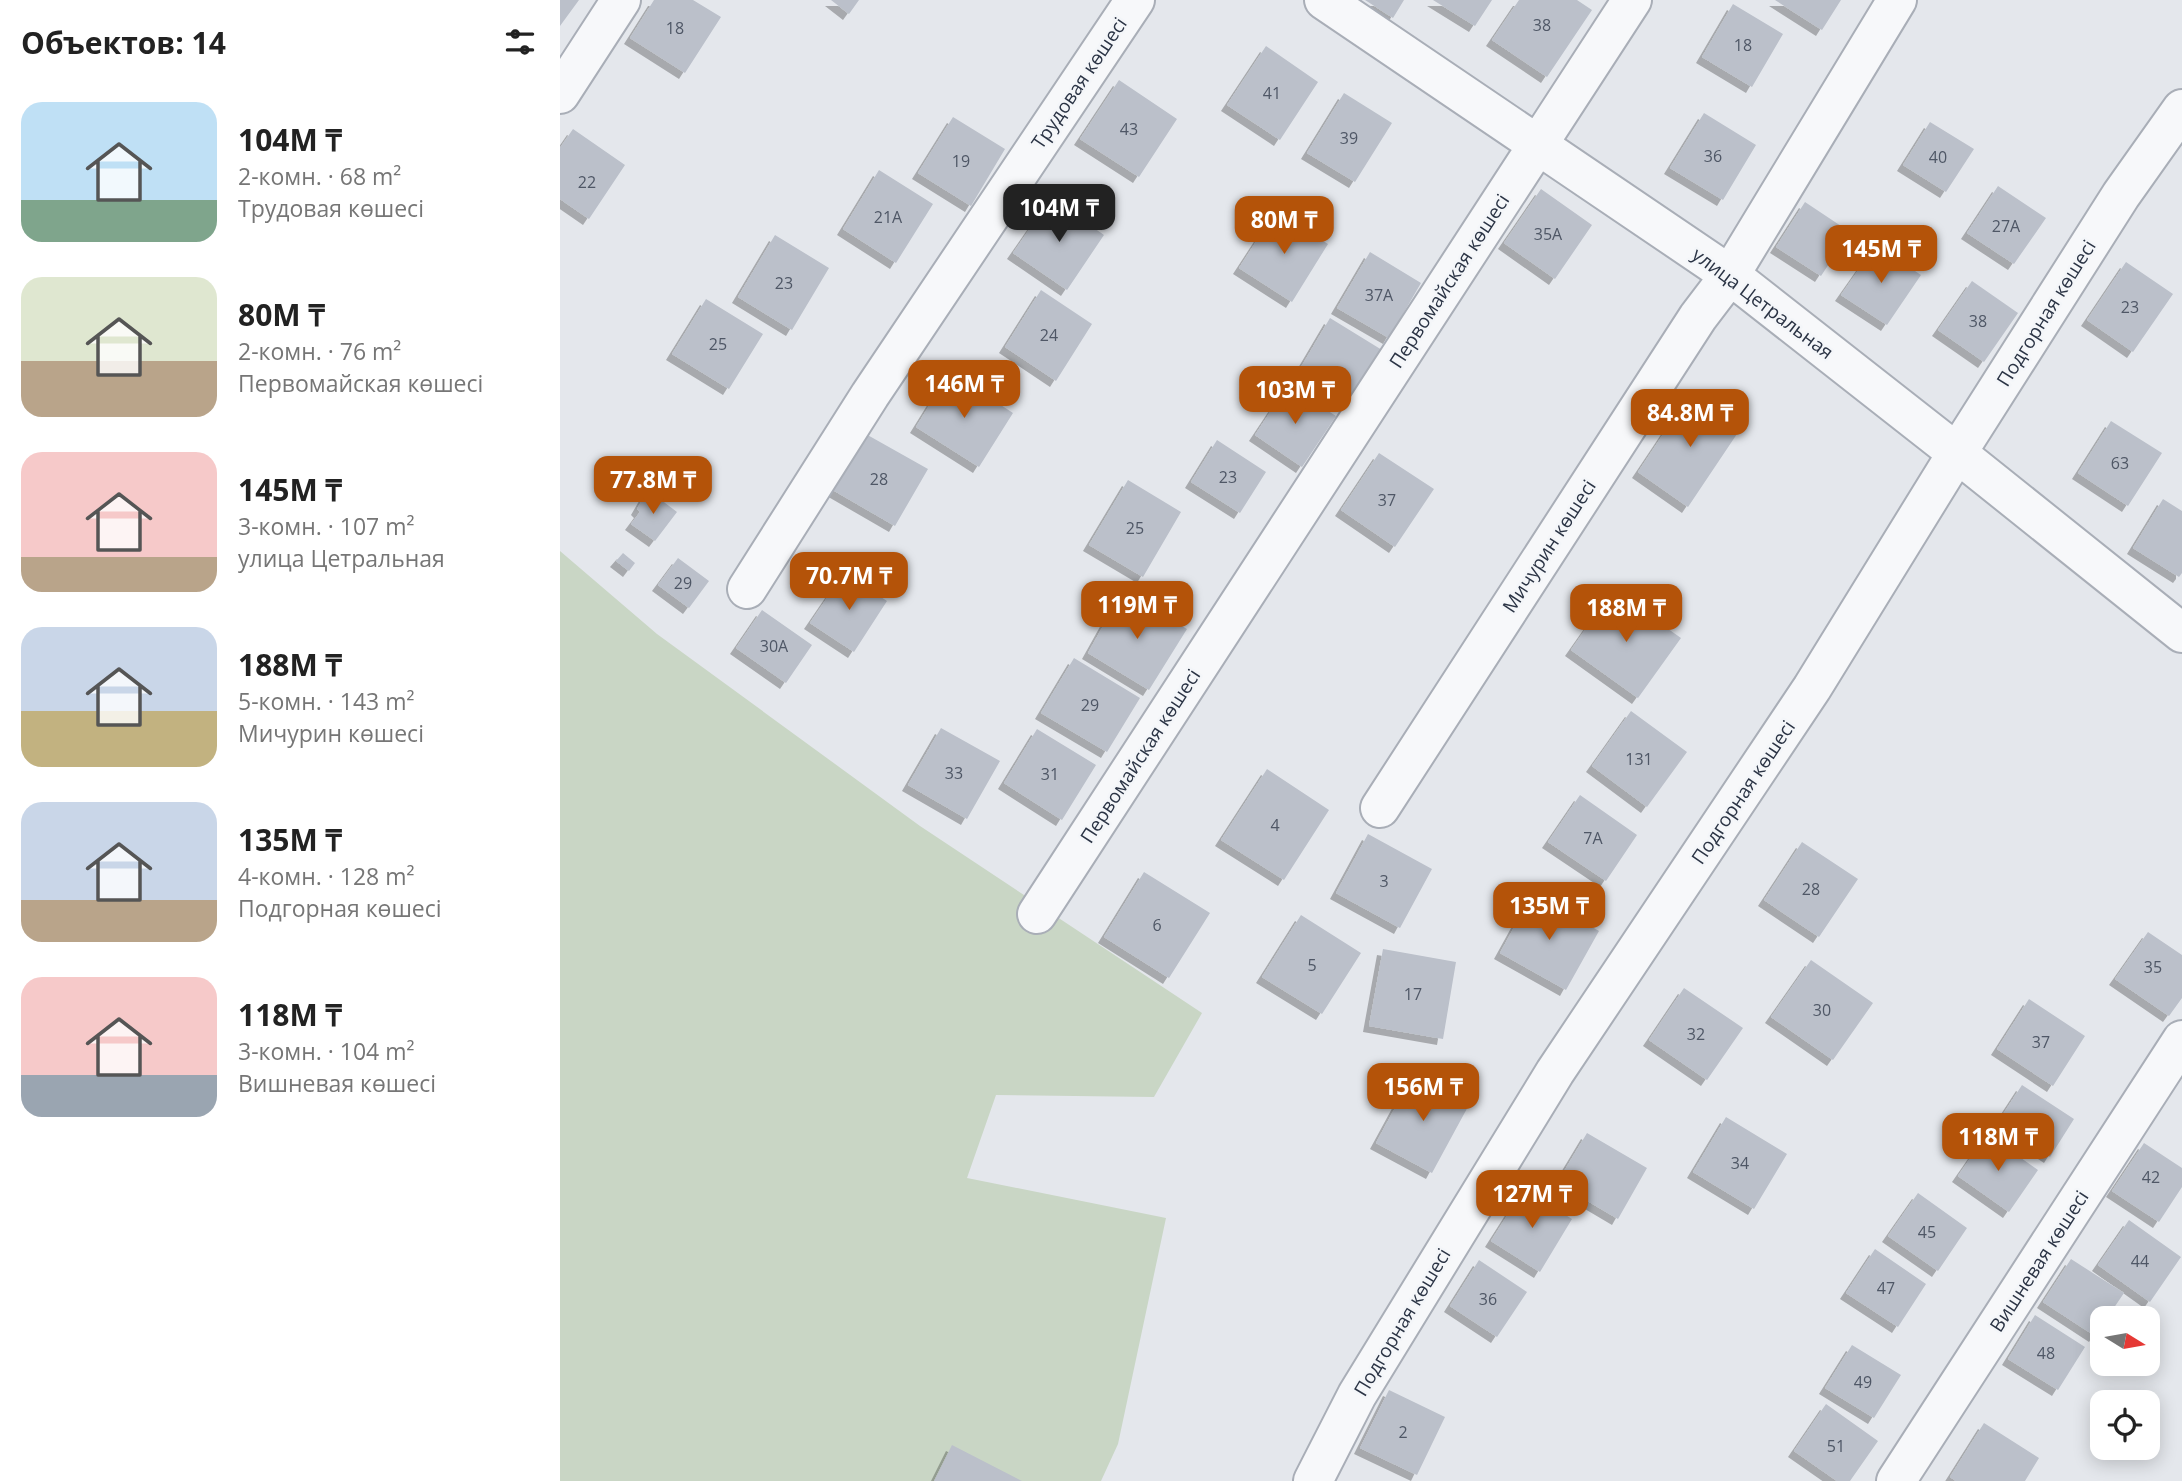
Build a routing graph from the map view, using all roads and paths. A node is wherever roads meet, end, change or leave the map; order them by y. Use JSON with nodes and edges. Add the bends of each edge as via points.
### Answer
{"nodes":[{"id":1,"x":621,"y":0,"type":"edge"},
{"id":2,"x":1135,"y":0,"type":"edge"},
{"id":3,"x":1324,"y":0,"type":"edge"},
{"id":4,"x":1632,"y":0,"type":"edge"},
{"id":5,"x":1897,"y":0,"type":"edge"},
{"id":6,"x":560,"y":94,"type":"edge"},
{"id":7,"x":2182,"y":109,"type":"edge"},
{"id":8,"x":1538,"y":144,"type":"junction"},
{"id":9,"x":1730,"y":275,"type":"junction"},
{"id":10,"x":1957,"y":453,"type":"junction"},
{"id":11,"x":747,"y":589,"type":"dead end"},
{"id":12,"x":2182,"y":633,"type":"edge"},
{"id":13,"x":1380,"y":808,"type":"dead end"},
{"id":14,"x":1037,"y":914,"type":"dead end"},
{"id":15,"x":2182,"y":1040,"type":"edge"},
{"id":16,"x":1313,"y":1481,"type":"edge"},
{"id":17,"x":1895,"y":1481,"type":"edge"}],
"edges":[{"from":1,"to":6,"type":"street"},
{"from":2,"to":11,"type":"street","name":"Трудовая көшесі","via":[[870,395]]},
{"from":3,"to":8,"type":"street","name":"улица Цетральная"},
{"from":4,"to":8,"type":"street","name":"Первомайская көшесі"},
{"from":5,"to":9,"type":"street","name":"Мичурин көшесі"},
{"from":7,"to":10,"type":"street","name":"Подгорная көшесі","via":[[2121,195]]},
{"from":8,"to":9,"type":"street","name":"улица Цетральная"},
{"from":8,"to":14,"type":"street","name":"Первомайская көшесі"},
{"from":9,"to":10,"type":"street","name":"улица Цетральная"},
{"from":9,"to":13,"type":"street","name":"Мичурин көшесі","via":[[1698,317]]},
{"from":10,"to":12,"type":"street","name":"улица Цетральная"},
{"from":10,"to":16,"type":"street","name":"Подгорная көшесі","via":[[1812,688],[1555,1072],[1357,1395]]},
{"from":15,"to":17,"type":"street","name":"Вишневая көшесі"}]}
